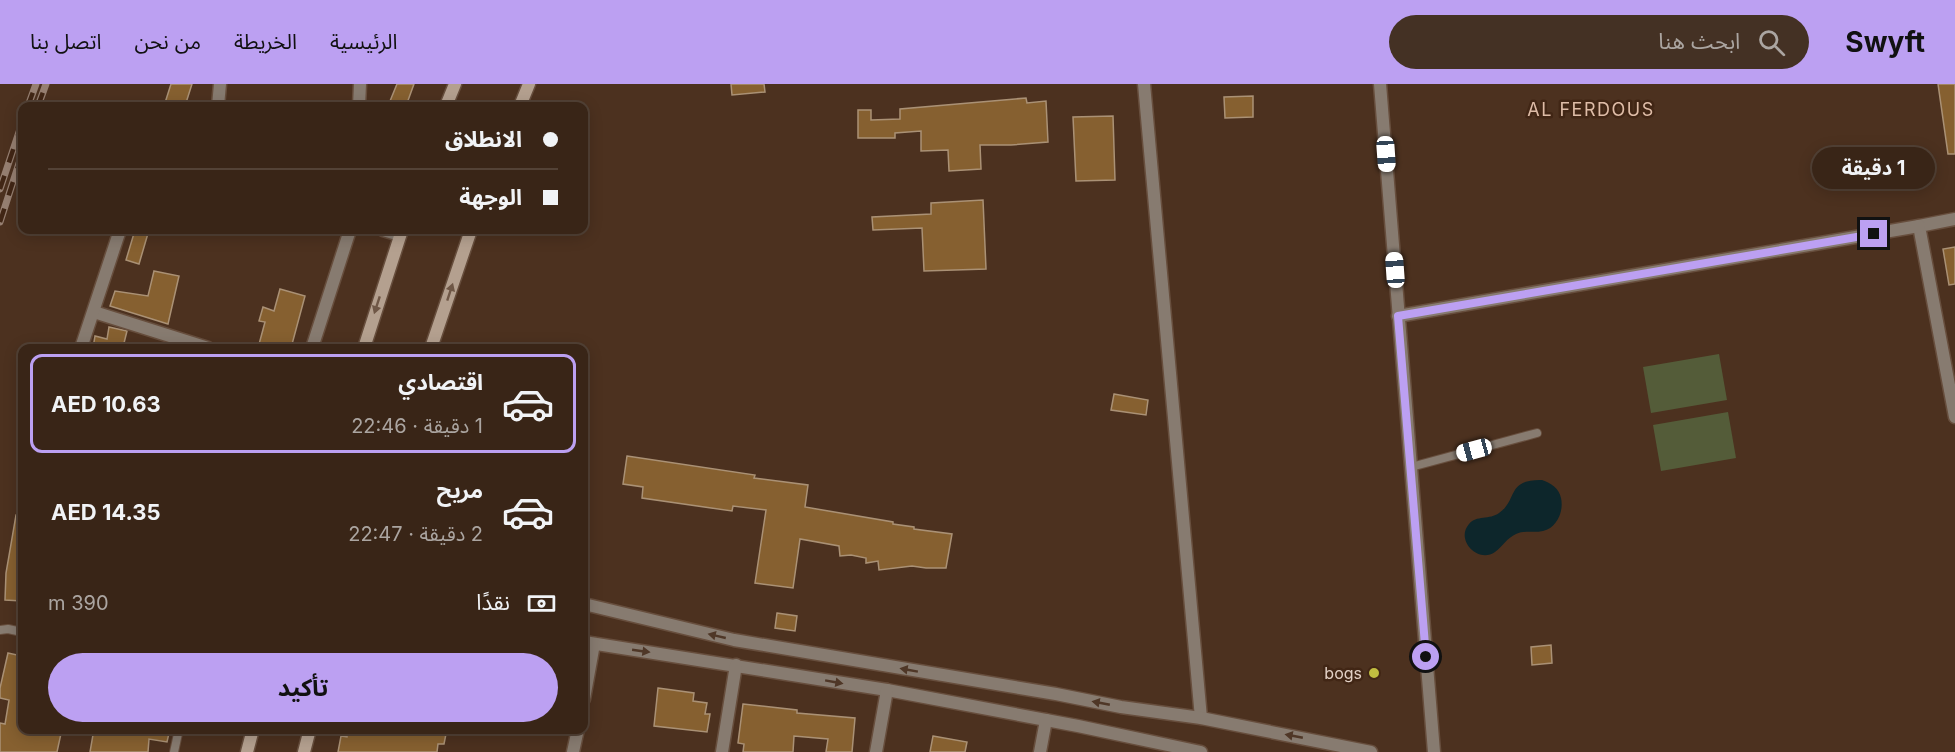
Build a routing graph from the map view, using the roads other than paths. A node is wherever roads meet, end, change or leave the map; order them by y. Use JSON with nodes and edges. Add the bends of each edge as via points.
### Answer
{"nodes":[{"id":1,"x":220,"y":84,"type":"edge"},
{"id":2,"x":360,"y":84,"type":"edge"},
{"id":3,"x":455,"y":84,"type":"edge"},
{"id":4,"x":529,"y":84,"type":"edge"},
{"id":5,"x":1144,"y":84,"type":"edge"},
{"id":6,"x":1380,"y":84,"type":"edge"},
{"id":7,"x":217,"y":102,"type":"edge"},
{"id":8,"x":359,"y":102,"type":"edge"},
{"id":9,"x":448,"y":102,"type":"edge"},
{"id":10,"x":522,"y":102,"type":"edge"},
{"id":11,"x":1955,"y":219,"type":"edge"},
{"id":12,"x":1919,"y":226,"type":"junction"},
{"id":13,"x":119,"y":234,"type":"edge"},
{"id":14,"x":349,"y":234,"type":"edge"},
{"id":15,"x":400,"y":234,"type":"edge"},
{"id":16,"x":470,"y":234,"type":"edge"},
{"id":17,"x":94,"y":312,"type":"junction"},
{"id":18,"x":1398,"y":316,"type":"junction"},
{"id":19,"x":82,"y":344,"type":"edge"},
{"id":20,"x":195,"y":344,"type":"edge"},
{"id":21,"x":313,"y":344,"type":"edge"},
{"id":22,"x":365,"y":344,"type":"edge"},
{"id":23,"x":433,"y":344,"type":"edge"},
{"id":24,"x":1955,"y":417,"type":"edge"},
{"id":25,"x":1537,"y":433,"type":"dead end"},
{"id":26,"x":1411,"y":467,"type":"junction"},
{"id":27,"x":588,"y":605,"type":"edge"},
{"id":28,"x":0,"y":630,"type":"edge"},
{"id":29,"x":18,"y":631,"type":"edge"},
{"id":30,"x":589,"y":643,"type":"edge"},
{"id":31,"x":736,"y":665,"type":"junction"},
{"id":32,"x":887,"y":690,"type":"junction"},
{"id":33,"x":1201,"y":718,"type":"junction"},
{"id":34,"x":1046,"y":720,"type":"junction"},
{"id":35,"x":178,"y":734,"type":"edge"},
{"id":36,"x":252,"y":734,"type":"edge"},
{"id":37,"x":309,"y":734,"type":"edge"},
{"id":38,"x":577,"y":734,"type":"edge"},
{"id":39,"x":174,"y":752,"type":"edge"},
{"id":40,"x":247,"y":752,"type":"edge"},
{"id":41,"x":304,"y":752,"type":"edge"},
{"id":42,"x":573,"y":752,"type":"edge"},
{"id":43,"x":722,"y":752,"type":"edge"},
{"id":44,"x":876,"y":752,"type":"edge"},
{"id":45,"x":1040,"y":752,"type":"edge"},
{"id":46,"x":1201,"y":752,"type":"edge"},
{"id":47,"x":1371,"y":752,"type":"edge"},
{"id":48,"x":1434,"y":752,"type":"edge"}],
"edges":[{"from":1,"to":7,"type":"street"},
{"from":2,"to":8,"type":"street"},
{"from":3,"to":9,"type":"street"},
{"from":4,"to":10,"type":"street"},
{"from":5,"to":33,"type":"street"},
{"from":6,"to":18,"type":"street"},
{"from":11,"to":12,"type":"street"},
{"from":12,"to":18,"type":"street"},
{"from":12,"to":24,"type":"street"},
{"from":13,"to":17,"type":"street"},
{"from":14,"to":21,"type":"street"},
{"from":15,"to":22,"type":"street","one_way":true},
{"from":23,"to":16,"type":"street","one_way":true},
{"from":17,"to":19,"type":"street"},
{"from":17,"to":20,"type":"street"},
{"from":18,"to":26,"type":"street"},
{"from":25,"to":26,"type":"lane"},
{"from":26,"to":48,"type":"street"},
{"from":33,"to":27,"type":"street","one_way":true,"via":[[734,640]]},
{"from":28,"to":29,"type":"lane"},
{"from":30,"to":31,"type":"street","one_way":true},
{"from":31,"to":32,"type":"street","one_way":true},
{"from":31,"to":43,"type":"street"},
{"from":32,"to":34,"type":"street"},
{"from":32,"to":44,"type":"street"},
{"from":47,"to":33,"type":"street","one_way":true},
{"from":34,"to":45,"type":"street"},
{"from":34,"to":46,"type":"street"},
{"from":35,"to":39,"type":"lane"},
{"from":36,"to":40,"type":"street"},
{"from":37,"to":41,"type":"street"},
{"from":38,"to":42,"type":"street"}]}
